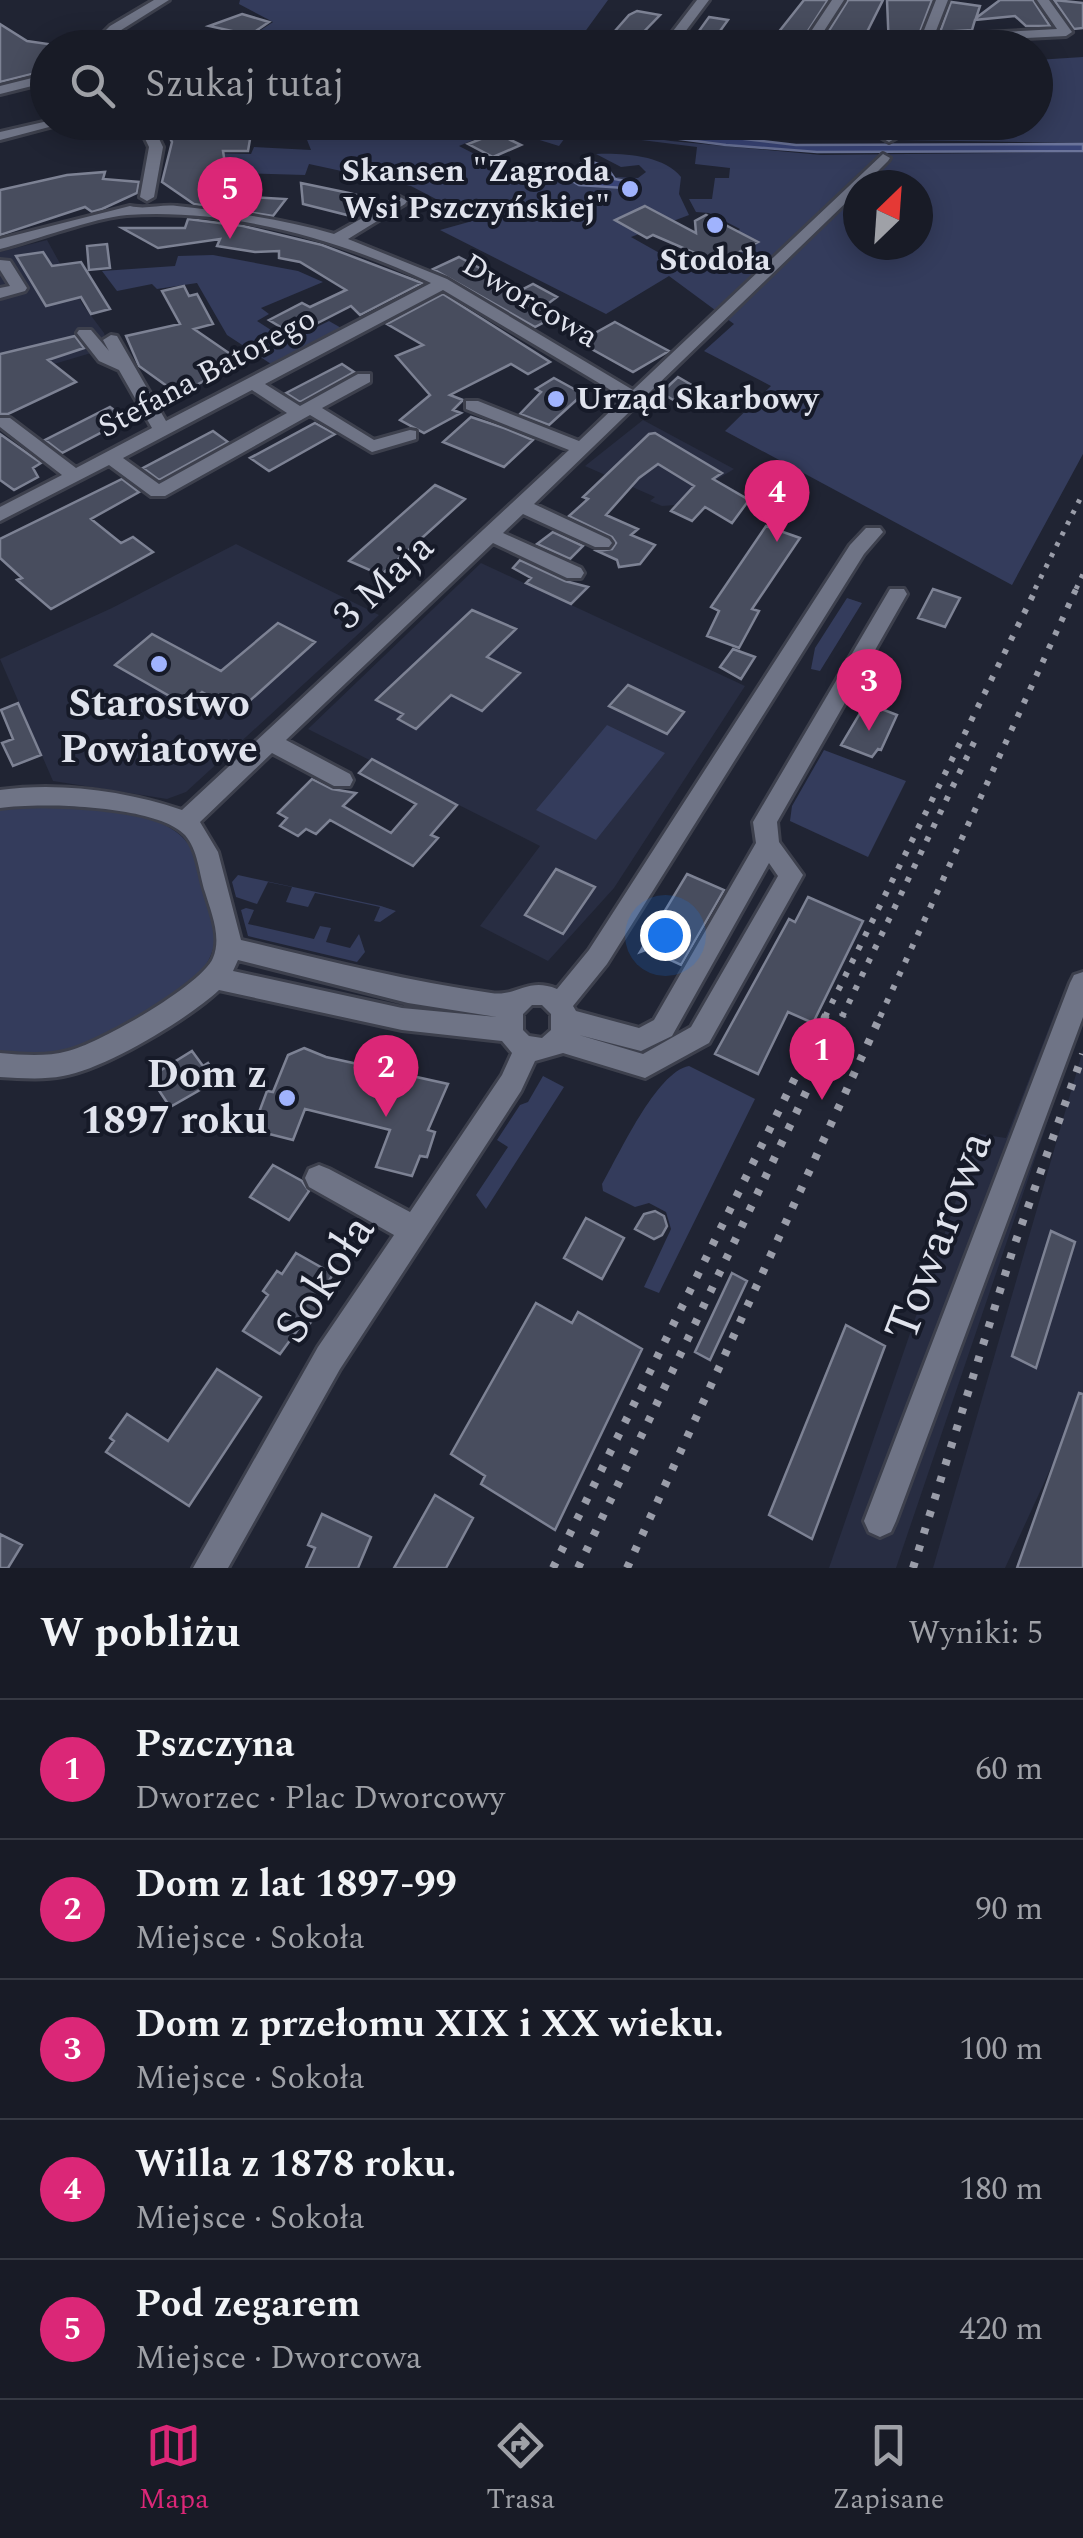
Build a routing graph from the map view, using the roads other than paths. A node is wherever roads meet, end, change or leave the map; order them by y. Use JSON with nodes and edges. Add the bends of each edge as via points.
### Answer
{"nodes":[{"id":1,"x":163,"y":0,"type":"edge"},
{"id":2,"x":703,"y":0,"type":"edge"},
{"id":3,"x":838,"y":0,"type":"edge"},
{"id":4,"x":942,"y":0,"type":"edge"},
{"id":5,"x":1044,"y":0,"type":"edge"},
{"id":6,"x":115,"y":30,"type":"edge"},
{"id":7,"x":680,"y":30,"type":"edge"},
{"id":8,"x":818,"y":30,"type":"edge"},
{"id":9,"x":930,"y":30,"type":"edge"},
{"id":10,"x":1053,"y":33,"type":"edge"},
{"id":11,"x":30,"y":82,"type":"edge"},
{"id":12,"x":0,"y":90,"type":"edge"},
{"id":13,"x":30,"y":129,"type":"edge"},
{"id":14,"x":0,"y":136,"type":"edge"},
{"id":15,"x":153,"y":140,"type":"edge"},
{"id":16,"x":883,"y":158,"type":"dead end"},
{"id":17,"x":400,"y":201,"type":"dead end"},
{"id":18,"x":153,"y":203,"type":"junction"},
{"id":19,"x":28,"y":236,"type":"junction"},
{"id":20,"x":337,"y":239,"type":"junction"},
{"id":21,"x":0,"y":244,"type":"edge"},
{"id":22,"x":0,"y":253,"type":"edge"},
{"id":23,"x":0,"y":265,"type":"edge"},
{"id":24,"x":442,"y":284,"type":"junction"},
{"id":25,"x":0,"y":293,"type":"edge"},
{"id":26,"x":86,"y":334,"type":"dead end"},
{"id":27,"x":110,"y":340,"type":"dead end"},
{"id":28,"x":126,"y":370,"type":"junction"},
{"id":29,"x":102,"y":378,"type":"dead end"},
{"id":30,"x":364,"y":378,"type":"dead end"},
{"id":31,"x":252,"y":383,"type":"junction"},
{"id":32,"x":634,"y":398,"type":"junction"},
{"id":33,"x":472,"y":404,"type":"dead end"},
{"id":34,"x":305,"y":411,"type":"junction"},
{"id":35,"x":4,"y":422,"type":"dead end"},
{"id":36,"x":162,"y":430,"type":"junction"},
{"id":37,"x":410,"y":435,"type":"dead end"},
{"id":38,"x":581,"y":448,"type":"junction"},
{"id":39,"x":110,"y":458,"type":"junction"},
{"id":40,"x":75,"y":476,"type":"junction"},
{"id":41,"x":520,"y":506,"type":"junction"},
{"id":42,"x":0,"y":515,"type":"edge"},
{"id":43,"x":874,"y":532,"type":"dead end"},
{"id":44,"x":490,"y":534,"type":"junction"},
{"id":45,"x":602,"y":544,"type":"dead end"},
{"id":46,"x":574,"y":573,"type":"dead end"},
{"id":47,"x":897,"y":594,"type":"dead end"},
{"id":48,"x":270,"y":742,"type":"junction"},
{"id":49,"x":342,"y":780,"type":"dead end"},
{"id":50,"x":0,"y":799,"type":"edge"},
{"id":51,"x":185,"y":822,"type":"junction"},
{"id":52,"x":766,"y":833,"type":"junction"},
{"id":53,"x":229,"y":948,"type":"junction"},
{"id":54,"x":214,"y":978,"type":"junction"},
{"id":55,"x":1083,"y":984,"type":"edge"},
{"id":56,"x":562,"y":1021,"type":"junction"},
{"id":57,"x":516,"y":1028,"type":"junction"},
{"id":58,"x":0,"y":1065,"type":"edge"},
{"id":59,"x":319,"y":1178,"type":"dead end"},
{"id":60,"x":422,"y":1218,"type":"junction"},
{"id":61,"x":880,"y":1521,"type":"dead end"},
{"id":62,"x":210,"y":1568,"type":"edge"}],
"edges":[{"from":1,"to":6,"type":"street"},
{"from":2,"to":7,"type":"street"},
{"from":3,"to":8,"type":"street"},
{"from":4,"to":9,"type":"street"},
{"from":5,"to":10,"type":"street","via":[[1066,32]]},
{"from":11,"to":12,"type":"street"},
{"from":13,"to":14,"type":"street"},
{"from":15,"to":18,"type":"street"},
{"from":16,"to":32,"type":"street","name":"3 Maja"},
{"from":17,"to":20,"type":"street"},
{"from":18,"to":19,"type":"street","name":"Dworcowa","via":[[145,214],[130,210]]},
{"from":18,"to":20,"type":"street","name":"Dworcowa"},
{"from":19,"to":21,"type":"street","name":"Dworcowa"},
{"from":19,"to":22,"type":"street"},
{"from":20,"to":24,"type":"street","name":"Dworcowa"},
{"from":23,"to":25,"type":"street","via":[[19,288]]},
{"from":24,"to":31,"type":"street","name":"Stefana Batorego"},
{"from":24,"to":32,"type":"street","name":"Dworcowa"},
{"from":26,"to":28,"type":"street"},
{"from":27,"to":28,"type":"street"},
{"from":28,"to":29,"type":"street"},
{"from":28,"to":36,"type":"street"},
{"from":30,"to":34,"type":"street"},
{"from":31,"to":34,"type":"street"},
{"from":31,"to":36,"type":"street","name":"Stefana Batorego"},
{"from":32,"to":38,"type":"street","name":"3 Maja"},
{"from":33,"to":38,"type":"street"},
{"from":34,"to":37,"type":"street","via":[[372,447]]},
{"from":34,"to":39,"type":"street","via":[[158,492]]},
{"from":35,"to":40,"type":"street"},
{"from":36,"to":39,"type":"street","name":"Stefana Batorego"},
{"from":38,"to":41,"type":"street","name":"3 Maja"},
{"from":39,"to":40,"type":"street","name":"Stefana Batorego"},
{"from":40,"to":42,"type":"street","name":"Stefana Batorego"},
{"from":41,"to":44,"type":"street","name":"3 Maja"},
{"from":41,"to":45,"type":"street"},
{"from":43,"to":56,"type":"street","via":[[824,600]]},
{"from":44,"to":46,"type":"street"},
{"from":44,"to":48,"type":"street","name":"3 Maja"},
{"from":47,"to":52,"type":"street"},
{"from":48,"to":49,"type":"street"},
{"from":48,"to":51,"type":"street","name":"3 Maja"},
{"from":50,"to":51,"type":"street","via":[[51,794]]},
{"from":51,"to":53,"type":"street","via":[[204,848]]},
{"from":52,"to":56,"type":"street","via":[[663,1028],[641,1040]]},
{"from":52,"to":56,"type":"street","via":[[790,876],[700,1035],[645,1066]]},
{"from":53,"to":54,"type":"street"},
{"from":53,"to":57,"type":"street","via":[[408,992]]},
{"from":54,"to":57,"type":"street","via":[[389,1016]]},
{"from":54,"to":58,"type":"street","via":[[194,997],[82,1061],[54,1068]]},
{"from":55,"to":61,"type":"street","name":"Towarowa"},
{"from":56,"to":57,"type":"street","via":[[545,1048]]},
{"from":56,"to":57,"type":"street","via":[[535,996]]},
{"from":57,"to":60,"type":"street","name":"Sokoła","via":[[512,1084]]},
{"from":59,"to":60,"type":"street"},
{"from":60,"to":62,"type":"street","name":"Sokoła","via":[[329,1358]]}]}
